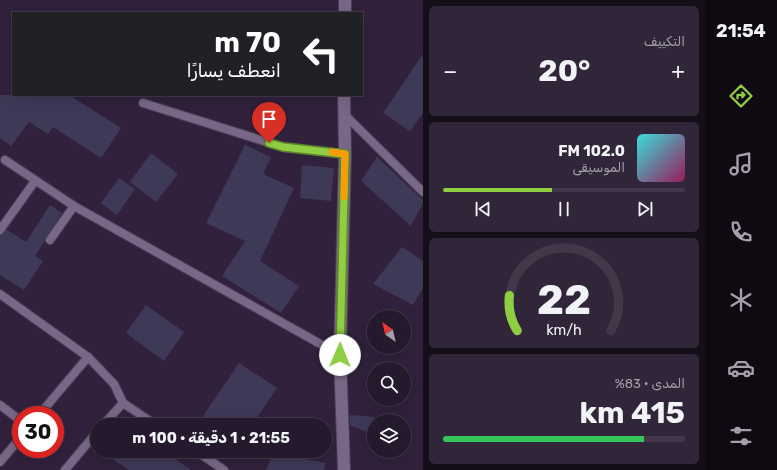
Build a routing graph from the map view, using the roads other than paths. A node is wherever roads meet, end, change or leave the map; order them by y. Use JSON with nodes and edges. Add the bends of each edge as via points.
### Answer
{"nodes":[{"id":1,"x":345,"y":0,"type":"edge"},
{"id":2,"x":345,"y":12,"type":"edge"},
{"id":3,"x":344,"y":96,"type":"edge"},
{"id":4,"x":143,"y":103,"type":"dead end"},
{"id":5,"x":344,"y":114,"type":"junction"},
{"id":6,"x":345,"y":154,"type":"junction"},
{"id":7,"x":5,"y":160,"type":"dead end"},
{"id":8,"x":35,"y":181,"type":"junction"},
{"id":9,"x":423,"y":192,"type":"edge"},
{"id":10,"x":74,"y":206,"type":"junction"},
{"id":11,"x":0,"y":230,"type":"edge"},
{"id":12,"x":50,"y":240,"type":"dead end"},
{"id":13,"x":0,"y":294,"type":"edge"},
{"id":14,"x":340,"y":355,"type":"junction"},
{"id":15,"x":88,"y":357,"type":"junction"},
{"id":16,"x":123,"y":402,"type":"junction"},
{"id":17,"x":0,"y":405,"type":"edge"},
{"id":18,"x":47,"y":406,"type":"edge"},
{"id":19,"x":12,"y":414,"type":"edge"},
{"id":20,"x":109,"y":418,"type":"edge"},
{"id":21,"x":146,"y":418,"type":"edge"},
{"id":22,"x":90,"y":440,"type":"edge"},
{"id":23,"x":12,"y":448,"type":"edge"},
{"id":24,"x":206,"y":458,"type":"edge"},
{"id":25,"x":0,"y":462,"type":"edge"},
{"id":26,"x":65,"y":470,"type":"edge"},
{"id":27,"x":224,"y":470,"type":"edge"},
{"id":28,"x":344,"y":470,"type":"edge"}],
"edges":[{"from":1,"to":2,"type":"street"},
{"from":3,"to":5,"type":"street"},
{"from":4,"to":6,"type":"lane","via":[[283,147]]},
{"from":5,"to":6,"type":"street"},
{"from":5,"to":9,"type":"lane"},
{"from":6,"to":14,"type":"street"},
{"from":7,"to":8,"type":"lane"},
{"from":8,"to":10,"type":"lane"},
{"from":8,"to":11,"type":"lane"},
{"from":10,"to":12,"type":"lane"},
{"from":10,"to":14,"type":"lane"},
{"from":13,"to":15,"type":"lane"},
{"from":14,"to":28,"type":"street"},
{"from":15,"to":16,"type":"lane","via":[[114,384]]},
{"from":15,"to":18,"type":"lane"},
{"from":16,"to":20,"type":"lane"},
{"from":16,"to":21,"type":"lane"},
{"from":17,"to":19,"type":"lane"},
{"from":22,"to":26,"type":"lane"},
{"from":23,"to":25,"type":"lane"},
{"from":24,"to":27,"type":"lane"}]}
